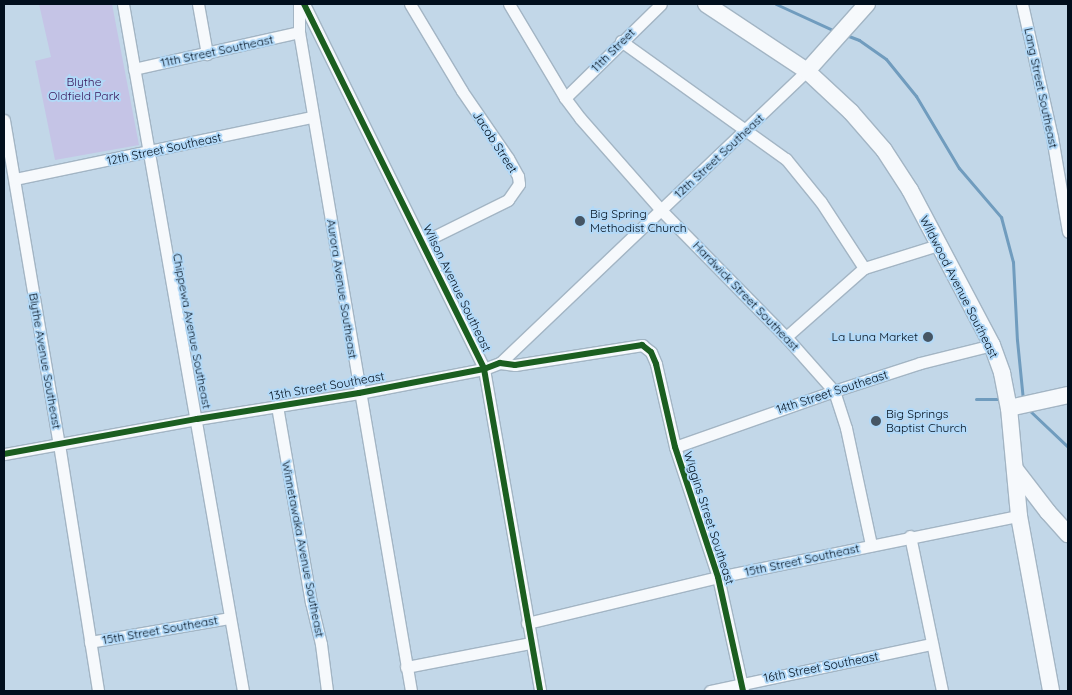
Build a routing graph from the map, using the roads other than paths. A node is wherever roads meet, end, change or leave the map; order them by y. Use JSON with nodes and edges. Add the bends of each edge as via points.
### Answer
{"nodes":[{"id":1,"x":123,"y":4,"type":"edge"},
{"id":2,"x":198,"y":4,"type":"edge"},
{"id":3,"x":299,"y":4,"type":"edge"},
{"id":4,"x":304,"y":4,"type":"edge"},
{"id":5,"x":410,"y":4,"type":"edge"},
{"id":6,"x":509,"y":4,"type":"edge"},
{"id":7,"x":661,"y":4,"type":"edge"},
{"id":8,"x":706,"y":4,"type":"edge"},
{"id":9,"x":867,"y":4,"type":"edge"},
{"id":10,"x":1022,"y":4,"type":"edge"},
{"id":11,"x":299,"y":32,"type":"junction"},
{"id":12,"x":621,"y":42,"type":"junction"},
{"id":13,"x":207,"y":54,"type":"junction"},
{"id":14,"x":134,"y":69,"type":"junction"},
{"id":15,"x":807,"y":71,"type":"junction"},
{"id":16,"x":565,"y":98,"type":"junction"},
{"id":17,"x":313,"y":117,"type":"junction"},
{"id":18,"x":4,"y":120,"type":"edge"},
{"id":19,"x":746,"y":131,"type":"junction"},
{"id":20,"x":149,"y":153,"type":"junction"},
{"id":21,"x":15,"y":179,"type":"junction"},
{"id":22,"x":662,"y":210,"type":"junction"},
{"id":23,"x":1068,"y":232,"type":"edge"},
{"id":24,"x":423,"y":242,"type":"junction"},
{"id":25,"x":938,"y":245,"type":"junction"},
{"id":26,"x":864,"y":268,"type":"junction"},
{"id":27,"x":786,"y":337,"type":"junction"},
{"id":28,"x":992,"y":346,"type":"junction"},
{"id":29,"x":651,"y":352,"type":"joint"},
{"id":30,"x":500,"y":363,"type":"junction"},
{"id":31,"x":484,"y":369,"type":"junction"},
{"id":32,"x":834,"y":391,"type":"junction"},
{"id":33,"x":359,"y":393,"type":"junction"},
{"id":34,"x":1068,"y":395,"type":"edge"},
{"id":35,"x":277,"y":406,"type":"junction"},
{"id":36,"x":1009,"y":408,"type":"junction"},
{"id":37,"x":197,"y":419,"type":"junction"},
{"id":38,"x":59,"y":444,"type":"junction"},
{"id":39,"x":675,"y":447,"type":"junction"},
{"id":40,"x":4,"y":454,"type":"edge"},
{"id":41,"x":1015,"y":469,"type":"junction"},
{"id":42,"x":1019,"y":516,"type":"junction"},
{"id":43,"x":1068,"y":534,"type":"edge"},
{"id":44,"x":910,"y":536,"type":"junction"},
{"id":45,"x":871,"y":545,"type":"junction"},
{"id":46,"x":718,"y":577,"type":"junction"},
{"id":47,"x":229,"y":618,"type":"junction"},
{"id":48,"x":527,"y":623,"type":"junction"},
{"id":49,"x":90,"y":642,"type":"junction"},
{"id":50,"x":531,"y":643,"type":"junction"},
{"id":51,"x":932,"y":644,"type":"junction"},
{"id":52,"x":406,"y":667,"type":"junction"},
{"id":53,"x":742,"y":687,"type":"edge"},
{"id":54,"x":98,"y":691,"type":"edge"},
{"id":55,"x":243,"y":691,"type":"edge"},
{"id":56,"x":327,"y":691,"type":"edge"},
{"id":57,"x":411,"y":691,"type":"edge"},
{"id":58,"x":540,"y":691,"type":"edge"},
{"id":59,"x":710,"y":691,"type":"edge"},
{"id":60,"x":942,"y":691,"type":"edge"},
{"id":61,"x":1051,"y":691,"type":"edge"}],
"edges":[{"from":1,"to":14,"type":"street","name":"Chippewa Avenue Southeast"},
{"from":2,"to":13,"type":"street"},
{"from":3,"to":11,"type":"street","name":"Aurora Avenue Southeast"},
{"from":4,"to":24,"type":"street","name":"Wilson Avenue Southeast"},
{"from":5,"to":24,"type":"street","name":"Jacob Street","via":[[508,158],[519,184],[508,200]]},
{"from":6,"to":16,"type":"street","name":"Hardwick Street Southeast"},
{"from":7,"to":12,"type":"street","name":"11th Street"},
{"from":8,"to":15,"type":"main road","name":"Wildwood Avenue Southeast"},
{"from":9,"to":15,"type":"main road"},
{"from":10,"to":23,"type":"street","name":"Lang Street Southeast","via":[[1052,136]]},
{"from":11,"to":13,"type":"street","name":"11th Street Southeast"},
{"from":11,"to":17,"type":"street","name":"Aurora Avenue Southeast"},
{"from":12,"to":16,"type":"street","name":"11th Street"},
{"from":12,"to":19,"type":"street"},
{"from":13,"to":14,"type":"street","name":"11th Street Southeast"},
{"from":14,"to":20,"type":"street","name":"Chippewa Avenue Southeast"},
{"from":15,"to":19,"type":"street","name":"12th Street Southeast"},
{"from":15,"to":25,"type":"main road","name":"Wildwood Avenue Southeast","via":[[851,112],[884,150],[910,190]]},
{"from":16,"to":22,"type":"street","name":"Hardwick Street Southeast"},
{"from":17,"to":20,"type":"street","name":"12th Street Southeast"},
{"from":17,"to":33,"type":"street","name":"Aurora Avenue Southeast"},
{"from":18,"to":21,"type":"street","name":"Blythe Avenue Southeast"},
{"from":19,"to":22,"type":"street","name":"12th Street Southeast"},
{"from":19,"to":26,"type":"street","via":[[786,159],[821,202]]},
{"from":20,"to":21,"type":"street","name":"12th Street Southeast"},
{"from":20,"to":37,"type":"street","name":"Chippewa Avenue Southeast"},
{"from":21,"to":38,"type":"street","name":"Blythe Avenue Southeast"},
{"from":22,"to":27,"type":"street","name":"Hardwick Street Southeast"},
{"from":22,"to":30,"type":"street","name":"12th Street Southeast"},
{"from":24,"to":31,"type":"street","name":"Wilson Avenue Southeast"},
{"from":25,"to":26,"type":"street"},
{"from":25,"to":28,"type":"main road","name":"Wildwood Avenue Southeast"},
{"from":26,"to":27,"type":"street"},
{"from":27,"to":32,"type":"street","name":"Hardwick Street Southeast"},
{"from":28,"to":32,"type":"street","name":"14th Street Southeast","via":[[920,363]]},
{"from":28,"to":36,"type":"main road","name":"Wildwood Avenue Southeast","via":[[1002,373]]},
{"from":29,"to":30,"type":"street","name":"13th Street Southeast","via":[[642,344],[515,366]]},
{"from":29,"to":39,"type":"street","name":"Wiggins Street Southeast"},
{"from":30,"to":31,"type":"street","name":"13th Street Southeast"},
{"from":31,"to":33,"type":"street","name":"13th Street Southeast"},
{"from":31,"to":48,"type":"street","name":"Wilson Avenue Southeast"},
{"from":32,"to":39,"type":"street","name":"14th Street Southeast"},
{"from":32,"to":45,"type":"street","name":"Hardwick Street Southeast","via":[[846,428]]},
{"from":33,"to":35,"type":"street","name":"13th Street Southeast"},
{"from":33,"to":52,"type":"street","name":"Aurora Avenue Southeast"},
{"from":34,"to":36,"type":"main road"},
{"from":35,"to":37,"type":"street","name":"13th Street Southeast"},
{"from":35,"to":56,"type":"street","name":"Winnetawaka Avenue Southeast"},
{"from":36,"to":41,"type":"main road","name":"Wildwood Avenue Southeast"},
{"from":37,"to":38,"type":"street","name":"13th Street Southeast"},
{"from":37,"to":47,"type":"street","name":"Chippewa Avenue Southeast"},
{"from":38,"to":40,"type":"street","name":"13th Street Southeast"},
{"from":38,"to":49,"type":"street","name":"Blythe Avenue Southeast"},
{"from":39,"to":46,"type":"street","name":"Wiggins Street Southeast"},
{"from":41,"to":42,"type":"main road","name":"Wildwood Avenue Southeast"},
{"from":41,"to":43,"type":"main road"},
{"from":42,"to":44,"type":"street","name":"15th Street Southeast"},
{"from":42,"to":61,"type":"main road","name":"Wildwood Avenue Southeast"},
{"from":44,"to":45,"type":"street","name":"15th Street Southeast"},
{"from":44,"to":51,"type":"street"},
{"from":45,"to":46,"type":"street","name":"15th Street Southeast"},
{"from":46,"to":48,"type":"street","name":"15th Street Southeast"},
{"from":46,"to":53,"type":"street","name":"Wiggins Street Southeast"},
{"from":47,"to":49,"type":"street","name":"15th Street Southeast"},
{"from":47,"to":55,"type":"street","name":"Chippewa Avenue Southeast"},
{"from":48,"to":50,"type":"street","name":"Wilson Avenue Southeast"},
{"from":49,"to":54,"type":"street","name":"Blythe Avenue Southeast"},
{"from":50,"to":52,"type":"street"},
{"from":50,"to":58,"type":"street","name":"Wilson Avenue Southeast"},
{"from":51,"to":53,"type":"street","name":"16th Street Southeast"},
{"from":51,"to":60,"type":"street"},
{"from":52,"to":57,"type":"street","name":"Aurora Avenue Southeast"},
{"from":53,"to":59,"type":"street","name":"16th Street Southeast"}]}
